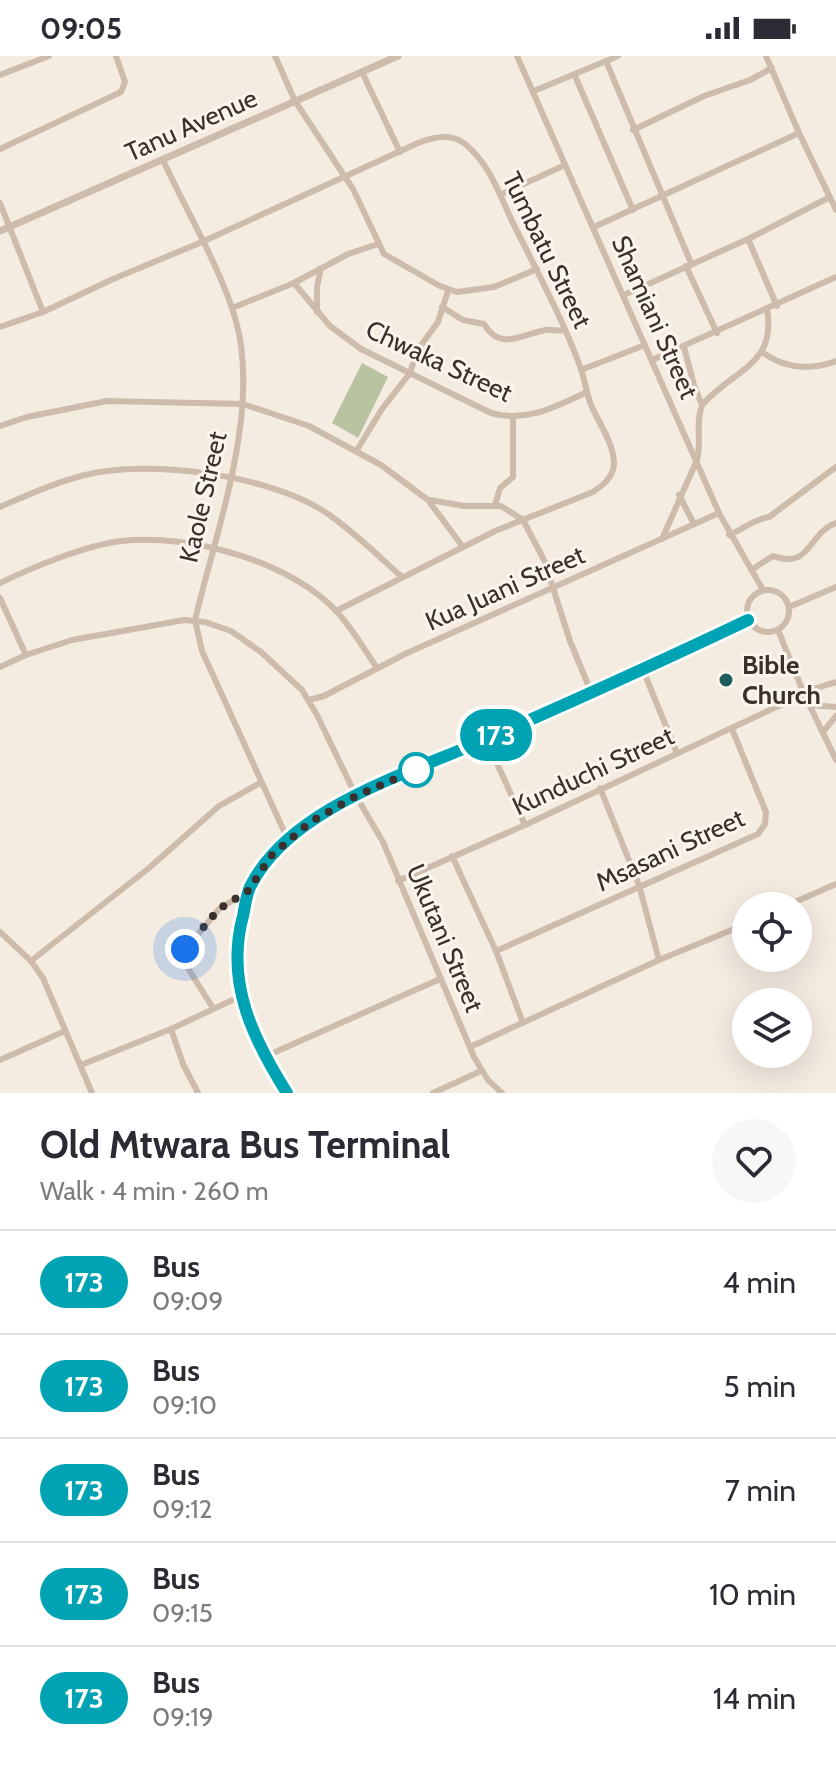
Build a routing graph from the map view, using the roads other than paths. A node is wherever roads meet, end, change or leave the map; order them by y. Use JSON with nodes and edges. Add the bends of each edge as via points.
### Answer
{"nodes":[{"id":1,"x":49,"y":56,"type":"edge"},
{"id":2,"x":116,"y":56,"type":"edge"},
{"id":3,"x":275,"y":56,"type":"edge"},
{"id":4,"x":398,"y":56,"type":"edge"},
{"id":5,"x":517,"y":56,"type":"edge"},
{"id":6,"x":618,"y":56,"type":"edge"},
{"id":7,"x":766,"y":56,"type":"edge"},
{"id":8,"x":606,"y":61,"type":"junction"},
{"id":9,"x":772,"y":68,"type":"junction"},
{"id":10,"x":362,"y":72,"type":"junction"},
{"id":11,"x":0,"y":75,"type":"edge"},
{"id":12,"x":575,"y":76,"type":"junction"},
{"id":13,"x":534,"y":91,"type":"junction"},
{"id":14,"x":295,"y":101,"type":"junction"},
{"id":15,"x":633,"y":130,"type":"junction"},
{"id":16,"x":799,"y":133,"type":"junction"},
{"id":17,"x":0,"y":149,"type":"edge"},
{"id":18,"x":400,"y":152,"type":"junction"},
{"id":19,"x":163,"y":160,"type":"junction"},
{"id":20,"x":565,"y":165,"type":"junction"},
{"id":21,"x":345,"y":175,"type":"junction"},
{"id":22,"x":502,"y":194,"type":"junction"},
{"id":23,"x":662,"y":195,"type":"junction"},
{"id":24,"x":830,"y":197,"type":"junction"},
{"id":25,"x":0,"y":203,"type":"edge"},
{"id":26,"x":633,"y":210,"type":"junction"},
{"id":27,"x":836,"y":210,"type":"edge"},
{"id":28,"x":11,"y":226,"type":"junction"},
{"id":29,"x":594,"y":227,"type":"junction"},
{"id":30,"x":0,"y":231,"type":"edge"},
{"id":31,"x":748,"y":239,"type":"junction"},
{"id":32,"x":202,"y":242,"type":"junction"},
{"id":33,"x":378,"y":244,"type":"junction"},
{"id":34,"x":688,"y":265,"type":"junction"},
{"id":35,"x":321,"y":268,"type":"junction"},
{"id":36,"x":537,"y":269,"type":"junction"},
{"id":37,"x":836,"y":277,"type":"edge"},
{"id":38,"x":294,"y":283,"type":"junction"},
{"id":39,"x":448,"y":291,"type":"junction"},
{"id":40,"x":624,"y":295,"type":"junction"},
{"id":41,"x":777,"y":306,"type":"junction"},
{"id":42,"x":442,"y":307,"type":"junction"},
{"id":43,"x":232,"y":308,"type":"junction"},
{"id":44,"x":767,"y":309,"type":"junction"},
{"id":45,"x":43,"y":312,"type":"junction"},
{"id":46,"x":317,"y":312,"type":"junction"},
{"id":47,"x":0,"y":327,"type":"edge"},
{"id":48,"x":565,"y":330,"type":"junction"},
{"id":49,"x":717,"y":333,"type":"junction"},
{"id":50,"x":645,"y":345,"type":"junction"},
{"id":51,"x":684,"y":347,"type":"junction"},
{"id":52,"x":762,"y":352,"type":"junction"},
{"id":53,"x":652,"y":360,"type":"junction"},
{"id":54,"x":836,"y":361,"type":"edge"},
{"id":55,"x":581,"y":370,"type":"junction"},
{"id":56,"x":410,"y":373,"type":"junction"},
{"id":57,"x":587,"y":392,"type":"junction"},
{"id":58,"x":243,"y":404,"type":"junction"},
{"id":59,"x":702,"y":405,"type":"junction"},
{"id":60,"x":0,"y":414,"type":"edge"},
{"id":61,"x":513,"y":418,"type":"junction"},
{"id":62,"x":2,"y":426,"type":"edge"},
{"id":63,"x":357,"y":450,"type":"junction"},
{"id":64,"x":697,"y":460,"type":"junction"},
{"id":65,"x":836,"y":467,"type":"edge"},
{"id":66,"x":230,"y":477,"type":"junction"},
{"id":67,"x":679,"y":495,"type":"junction"},
{"id":68,"x":428,"y":500,"type":"junction"},
{"id":69,"x":495,"y":505,"type":"junction"},
{"id":70,"x":0,"y":507,"type":"edge"},
{"id":71,"x":719,"y":513,"type":"junction"},
{"id":72,"x":523,"y":520,"type":"junction"},
{"id":73,"x":836,"y":523,"type":"edge"},
{"id":74,"x":694,"y":524,"type":"junction"},
{"id":75,"x":729,"y":535,"type":"junction"},
{"id":76,"x":662,"y":539,"type":"junction"},
{"id":77,"x":463,"y":547,"type":"junction"},
{"id":78,"x":212,"y":549,"type":"junction"},
{"id":79,"x":751,"y":570,"type":"junction"},
{"id":80,"x":401,"y":576,"type":"junction"},
{"id":81,"x":0,"y":583,"type":"edge"},
{"id":82,"x":836,"y":587,"type":"edge"},
{"id":83,"x":553,"y":588,"type":"junction"},
{"id":84,"x":763,"y":590,"type":"junction"},
{"id":85,"x":0,"y":598,"type":"edge"},
{"id":86,"x":789,"y":607,"type":"junction"},
{"id":87,"x":336,"y":611,"type":"junction"},
{"id":88,"x":4,"y":616,"type":"edge"},
{"id":89,"x":195,"y":620,"type":"junction"},
{"id":90,"x":748,"y":620,"type":"junction"},
{"id":91,"x":778,"y":630,"type":"junction"},
{"id":92,"x":26,"y":655,"type":"junction"},
{"id":93,"x":0,"y":667,"type":"edge"},
{"id":94,"x":377,"y":668,"type":"junction"},
{"id":95,"x":643,"y":670,"type":"junction"},
{"id":96,"x":836,"y":682,"type":"edge"},
{"id":97,"x":591,"y":692,"type":"junction"},
{"id":98,"x":804,"y":693,"type":"junction"},
{"id":99,"x":309,"y":700,"type":"junction"},
{"id":100,"x":810,"y":705,"type":"junction"},
{"id":101,"x":836,"y":707,"type":"edge"},
{"id":102,"x":836,"y":716,"type":"edge"},
{"id":103,"x":732,"y":729,"type":"junction"},
{"id":104,"x":823,"y":732,"type":"junction"},
{"id":105,"x":486,"y":739,"type":"junction"},
{"id":106,"x":677,"y":753,"type":"junction"},
{"id":107,"x":836,"y":760,"type":"edge"},
{"id":108,"x":260,"y":783,"type":"junction"},
{"id":109,"x":600,"y":788,"type":"junction"},
{"id":110,"x":356,"y":796,"type":"junction"},
{"id":111,"x":525,"y":825,"type":"junction"},
{"id":112,"x":288,"y":840,"type":"junction"},
{"id":113,"x":452,"y":856,"type":"junction"},
{"id":114,"x":398,"y":881,"type":"junction"},
{"id":115,"x":836,"y":884,"type":"edge"},
{"id":116,"x":639,"y":885,"type":"junction"},
{"id":117,"x":248,"y":891,"type":"junction"},
{"id":118,"x":812,"y":895,"type":"edge"},
{"id":119,"x":732,"y":930,"type":"edge"},
{"id":120,"x":0,"y":932,"type":"edge"},
{"id":121,"x":496,"y":951,"type":"junction"},
{"id":122,"x":659,"y":960,"type":"junction"},
{"id":123,"x":31,"y":961,"type":"junction"},
{"id":124,"x":440,"y":979,"type":"junction"},
{"id":125,"x":241,"y":996,"type":"junction"},
{"id":126,"x":213,"y":1008,"type":"junction"},
{"id":127,"x":523,"y":1023,"type":"junction"},
{"id":128,"x":171,"y":1029,"type":"junction"},
{"id":129,"x":65,"y":1031,"type":"junction"},
{"id":130,"x":470,"y":1047,"type":"junction"},
{"id":131,"x":0,"y":1050,"type":"edge"},
{"id":132,"x":264,"y":1057,"type":"junction"},
{"id":133,"x":2,"y":1059,"type":"edge"},
{"id":134,"x":81,"y":1065,"type":"junction"},
{"id":135,"x":481,"y":1071,"type":"junction"},
{"id":136,"x":444,"y":1091,"type":"edge"},
{"id":137,"x":91,"y":1092,"type":"edge"},
{"id":138,"x":198,"y":1093,"type":"edge"},
{"id":139,"x":287,"y":1093,"type":"edge"},
{"id":140,"x":433,"y":1093,"type":"edge"},
{"id":141,"x":502,"y":1093,"type":"edge"}],
"edges":[{"from":1,"to":11,"type":"street"},
{"from":2,"to":17,"type":"street","via":[[125,82],[121,92]]},
{"from":3,"to":14,"type":"street"},
{"from":4,"to":10,"type":"street","name":"Tanu Avenue"},
{"from":5,"to":13,"type":"street","name":"Shamiani Street"},
{"from":6,"to":8,"type":"street"},
{"from":7,"to":9,"type":"street"},
{"from":8,"to":12,"type":"street"},
{"from":8,"to":15,"type":"street"},
{"from":9,"to":15,"type":"street"},
{"from":9,"to":16,"type":"street"},
{"from":10,"to":14,"type":"street","name":"Tanu Avenue"},
{"from":10,"to":18,"type":"street"},
{"from":12,"to":13,"type":"street"},
{"from":12,"to":26,"type":"street"},
{"from":13,"to":20,"type":"street","name":"Shamiani Street"},
{"from":14,"to":19,"type":"street","name":"Tanu Avenue"},
{"from":14,"to":21,"type":"street"},
{"from":15,"to":23,"type":"street"},
{"from":16,"to":23,"type":"street"},
{"from":16,"to":24,"type":"street"},
{"from":18,"to":21,"type":"street","name":"Tumbatu Street"},
{"from":18,"to":22,"type":"street","name":"Tumbatu Street","via":[[426,140],[455,139],[476,156]]},
{"from":19,"to":28,"type":"street","name":"Tanu Avenue"},
{"from":19,"to":32,"type":"street","name":"Kaole Street"},
{"from":20,"to":22,"type":"street"},
{"from":20,"to":29,"type":"street","name":"Shamiani Street"},
{"from":21,"to":32,"type":"street","name":"Tumbatu Street"},
{"from":21,"to":33,"type":"street"},
{"from":22,"to":36,"type":"street","name":"Tumbatu Street"},
{"from":23,"to":26,"type":"street"},
{"from":23,"to":34,"type":"street"},
{"from":24,"to":27,"type":"street"},
{"from":24,"to":31,"type":"street"},
{"from":25,"to":28,"type":"street"},
{"from":26,"to":29,"type":"street"},
{"from":28,"to":30,"type":"street","name":"Tanu Avenue"},
{"from":28,"to":45,"type":"street"},
{"from":29,"to":40,"type":"street","name":"Shamiani Street"},
{"from":31,"to":34,"type":"street"},
{"from":31,"to":41,"type":"street"},
{"from":32,"to":43,"type":"street","name":"Kaole Street"},
{"from":32,"to":45,"type":"street","name":"Tumbatu Street"},
{"from":33,"to":35,"type":"street"},
{"from":33,"to":39,"type":"street","via":[[390,259]]},
{"from":34,"to":40,"type":"street"},
{"from":34,"to":49,"type":"street"},
{"from":35,"to":38,"type":"street"},
{"from":35,"to":46,"type":"street"},
{"from":36,"to":39,"type":"street","via":[[488,288]]},
{"from":36,"to":48,"type":"street","name":"Tumbatu Street"},
{"from":37,"to":41,"type":"street"},
{"from":38,"to":43,"type":"street"},
{"from":38,"to":46,"type":"street","name":"Chwaka Street"},
{"from":39,"to":42,"type":"street"},
{"from":40,"to":50,"type":"street","name":"Shamiani Street"},
{"from":41,"to":44,"type":"street"},
{"from":42,"to":48,"type":"street","via":[[463,320],[484,324],[500,339]]},
{"from":42,"to":56,"type":"street"},
{"from":43,"to":58,"type":"street","name":"Kaole Street","via":[[242,349]]},
{"from":44,"to":49,"type":"street"},
{"from":44,"to":52,"type":"street","via":[[770,336]]},
{"from":45,"to":47,"type":"street","name":"Tumbatu Street"},
{"from":46,"to":56,"type":"street","name":"Chwaka Street","via":[[361,349]]},
{"from":48,"to":55,"type":"street","name":"Tumbatu Street"},
{"from":49,"to":51,"type":"street"},
{"from":50,"to":53,"type":"street","name":"Shamiani Street"},
{"from":50,"to":55,"type":"street"},
{"from":51,"to":53,"type":"street"},
{"from":51,"to":59,"type":"street"},
{"from":52,"to":54,"type":"street","via":[[786,366]]},
{"from":52,"to":59,"type":"street"},
{"from":53,"to":64,"type":"street","name":"Shamiani Street"},
{"from":55,"to":57,"type":"street","name":"Tumbatu Street"},
{"from":56,"to":61,"type":"street","name":"Chwaka Street","via":[[491,413]]},
{"from":56,"to":63,"type":"street"},
{"from":57,"to":61,"type":"street","name":"Chwaka Street"},
{"from":57,"to":72,"type":"street","name":"Tumbatu Street","via":[[612,451],[612,474],[593,492]]},
{"from":58,"to":62,"type":"street","via":[[107,401]]},
{"from":58,"to":63,"type":"street","via":[[293,419]]},
{"from":58,"to":66,"type":"street","name":"Kaole Street"},
{"from":59,"to":64,"type":"street"},
{"from":60,"to":62,"type":"street"},
{"from":61,"to":69,"type":"street","via":[[513,477],[500,488]]},
{"from":63,"to":68,"type":"street"},
{"from":64,"to":67,"type":"street"},
{"from":64,"to":71,"type":"street","name":"Shamiani Street"},
{"from":65,"to":75,"type":"street","via":[[769,517],[756,518]]},
{"from":66,"to":70,"type":"street","via":[[150,469],[92,473]]},
{"from":66,"to":78,"type":"street","name":"Kaole Street"},
{"from":66,"to":80,"type":"street","via":[[309,503]]},
{"from":67,"to":74,"type":"street"},
{"from":67,"to":76,"type":"street"},
{"from":68,"to":69,"type":"street"},
{"from":68,"to":77,"type":"street"},
{"from":69,"to":72,"type":"street"},
{"from":71,"to":74,"type":"street","name":"Kua Juani Street"},
{"from":71,"to":75,"type":"street","name":"Shamiani Street"},
{"from":72,"to":77,"type":"street","name":"Tumbatu Street"},
{"from":72,"to":83,"type":"street"},
{"from":73,"to":79,"type":"street","via":[[824,527],[806,553],[787,560],[773,556]]},
{"from":74,"to":76,"type":"street","name":"Kua Juani Street"},
{"from":75,"to":79,"type":"street","name":"Shamiani Street"},
{"from":76,"to":83,"type":"street","name":"Kua Juani Street"},
{"from":77,"to":80,"type":"street","name":"Tumbatu Street"},
{"from":78,"to":81,"type":"street","via":[[168,541],[118,541]]},
{"from":78,"to":87,"type":"street","via":[[276,568]]},
{"from":78,"to":89,"type":"street","name":"Kaole Street"},
{"from":79,"to":84,"type":"street","name":"Shamiani Street"},
{"from":80,"to":87,"type":"street","name":"Tumbatu Street"},
{"from":82,"to":86,"type":"street"},
{"from":83,"to":94,"type":"street","name":"Kua Juani Street"},
{"from":83,"to":97,"type":"street"},
{"from":84,"to":86,"type":"street","via":[[775,590]]},
{"from":84,"to":90,"type":"street","via":[[752,596]]},
{"from":85,"to":88,"type":"street"},
{"from":86,"to":91,"type":"street"},
{"from":87,"to":94,"type":"street"},
{"from":88,"to":92,"type":"street"},
{"from":89,"to":92,"type":"street","via":[[72,640]]},
{"from":89,"to":99,"type":"street","name":"Ukutani Street","via":[[242,638],[291,677]]},
{"from":89,"to":108,"type":"street","name":"Kaole Street","via":[[202,651]]},
{"from":90,"to":91,"type":"street","via":[[756,629]]},
{"from":90,"to":95,"type":"street"},
{"from":91,"to":98,"type":"street"},
{"from":92,"to":93,"type":"street"},
{"from":94,"to":99,"type":"street","name":"Kua Juani Street"},
{"from":95,"to":97,"type":"street"},
{"from":95,"to":106,"type":"street"},
{"from":96,"to":98,"type":"street","name":"Kunduchi Street"},
{"from":97,"to":105,"type":"street"},
{"from":98,"to":100,"type":"street"},
{"from":98,"to":103,"type":"street","name":"Kunduchi Street"},
{"from":99,"to":110,"type":"street","name":"Ukutani Street"},
{"from":100,"to":101,"type":"street"},
{"from":100,"to":104,"type":"street"},
{"from":102,"to":104,"type":"street"},
{"from":103,"to":106,"type":"street","name":"Kunduchi Street"},
{"from":103,"to":116,"type":"street","name":"Msasani Street","via":[[766,812],[762,830]]},
{"from":104,"to":107,"type":"street"},
{"from":105,"to":110,"type":"street"},
{"from":105,"to":111,"type":"street"},
{"from":106,"to":109,"type":"street","name":"Kunduchi Street"},
{"from":108,"to":112,"type":"street","name":"Kaole Street"},
{"from":108,"to":123,"type":"street","via":[[219,806]]},
{"from":109,"to":111,"type":"street","name":"Kunduchi Street"},
{"from":109,"to":116,"type":"street"},
{"from":110,"to":112,"type":"street"},
{"from":110,"to":114,"type":"street","name":"Ukutani Street"},
{"from":111,"to":113,"type":"street","name":"Kunduchi Street"},
{"from":112,"to":117,"type":"street"},
{"from":113,"to":114,"type":"street","name":"Kunduchi Street"},
{"from":113,"to":121,"type":"street"},
{"from":114,"to":124,"type":"street","name":"Ukutani Street"},
{"from":115,"to":118,"type":"street"},
{"from":116,"to":121,"type":"street","name":"Msasani Street"},
{"from":116,"to":122,"type":"street"},
{"from":117,"to":125,"type":"street","via":[[236,956]]},
{"from":117,"to":126,"type":"street","via":[[219,909],[182,954]]},
{"from":119,"to":122,"type":"street"},
{"from":120,"to":123,"type":"street"},
{"from":121,"to":127,"type":"street"},
{"from":122,"to":127,"type":"street"},
{"from":123,"to":129,"type":"street"},
{"from":124,"to":130,"type":"street","name":"Ukutani Street"},
{"from":124,"to":132,"type":"street"},
{"from":125,"to":126,"type":"street"},
{"from":125,"to":132,"type":"street"},
{"from":126,"to":128,"type":"street"},
{"from":127,"to":130,"type":"street"},
{"from":128,"to":134,"type":"street"},
{"from":128,"to":138,"type":"street"},
{"from":129,"to":133,"type":"street"},
{"from":129,"to":134,"type":"street"},
{"from":130,"to":135,"type":"street","name":"Ukutani Street"},
{"from":131,"to":133,"type":"street"},
{"from":132,"to":139,"type":"street"},
{"from":134,"to":137,"type":"street"},
{"from":135,"to":136,"type":"street"},
{"from":135,"to":141,"type":"street","name":"Ukutani Street"},
{"from":136,"to":140,"type":"street"}]}
